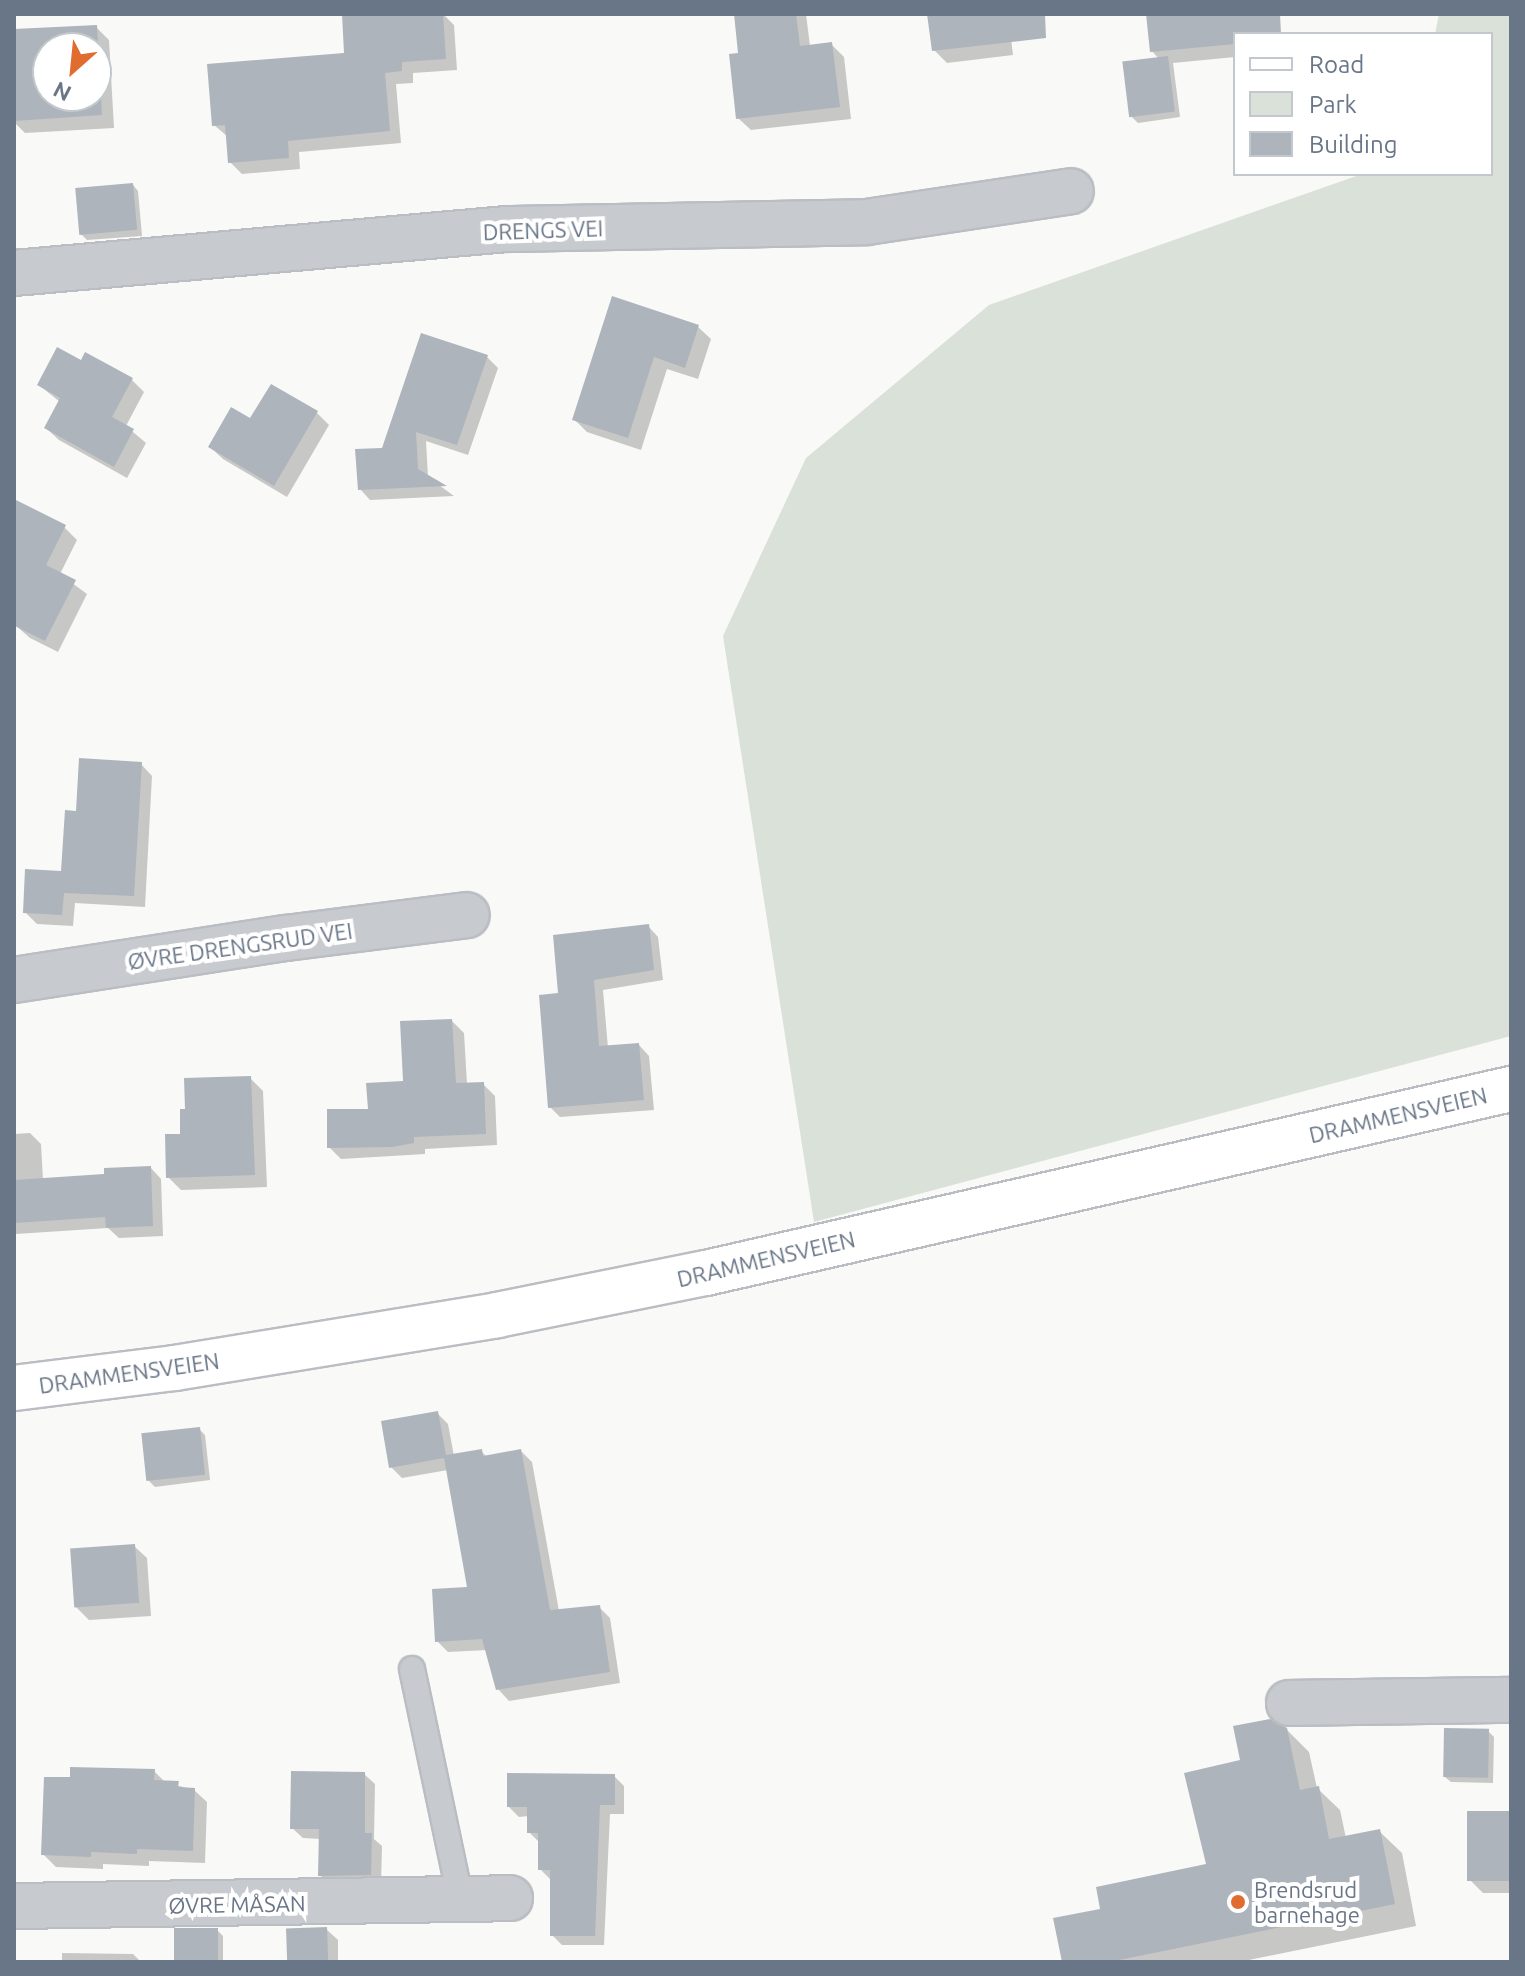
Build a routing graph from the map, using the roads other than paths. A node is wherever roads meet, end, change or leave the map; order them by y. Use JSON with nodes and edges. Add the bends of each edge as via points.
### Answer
{"nodes":[{"id":1,"x":1071,"y":191,"type":"dead end"},
{"id":2,"x":14,"y":273,"type":"edge"},
{"id":3,"x":467,"y":915,"type":"dead end"},
{"id":4,"x":14,"y":980,"type":"edge"},
{"id":5,"x":1511,"y":1089,"type":"edge"},
{"id":6,"x":14,"y":1388,"type":"edge"},
{"id":7,"x":412,"y":1669,"type":"dead end"},
{"id":8,"x":1511,"y":1700,"type":"edge"},
{"id":9,"x":1289,"y":1703,"type":"dead end"},
{"id":10,"x":510,"y":1898,"type":"dead end"},
{"id":11,"x":461,"y":1901,"type":"junction"},
{"id":12,"x":14,"y":1906,"type":"edge"}],
"edges":[{"from":1,"to":2,"type":"street","name":"DRENGS VEI","via":[[867,222],[507,229]]},
{"from":3,"to":4,"type":"street","name":"ØVRE DRENGSRUD VEI"},
{"from":5,"to":6,"type":"main road","name":"DRAMMENSVEIEN","via":[[706,1273],[497,1315],[175,1368]]},
{"from":7,"to":11,"type":"lane"},
{"from":8,"to":9,"type":"street"},
{"from":10,"to":11,"type":"street","name":"ØVRE MÅSAN"},
{"from":11,"to":12,"type":"street","name":"ØVRE MÅSAN"}]}
